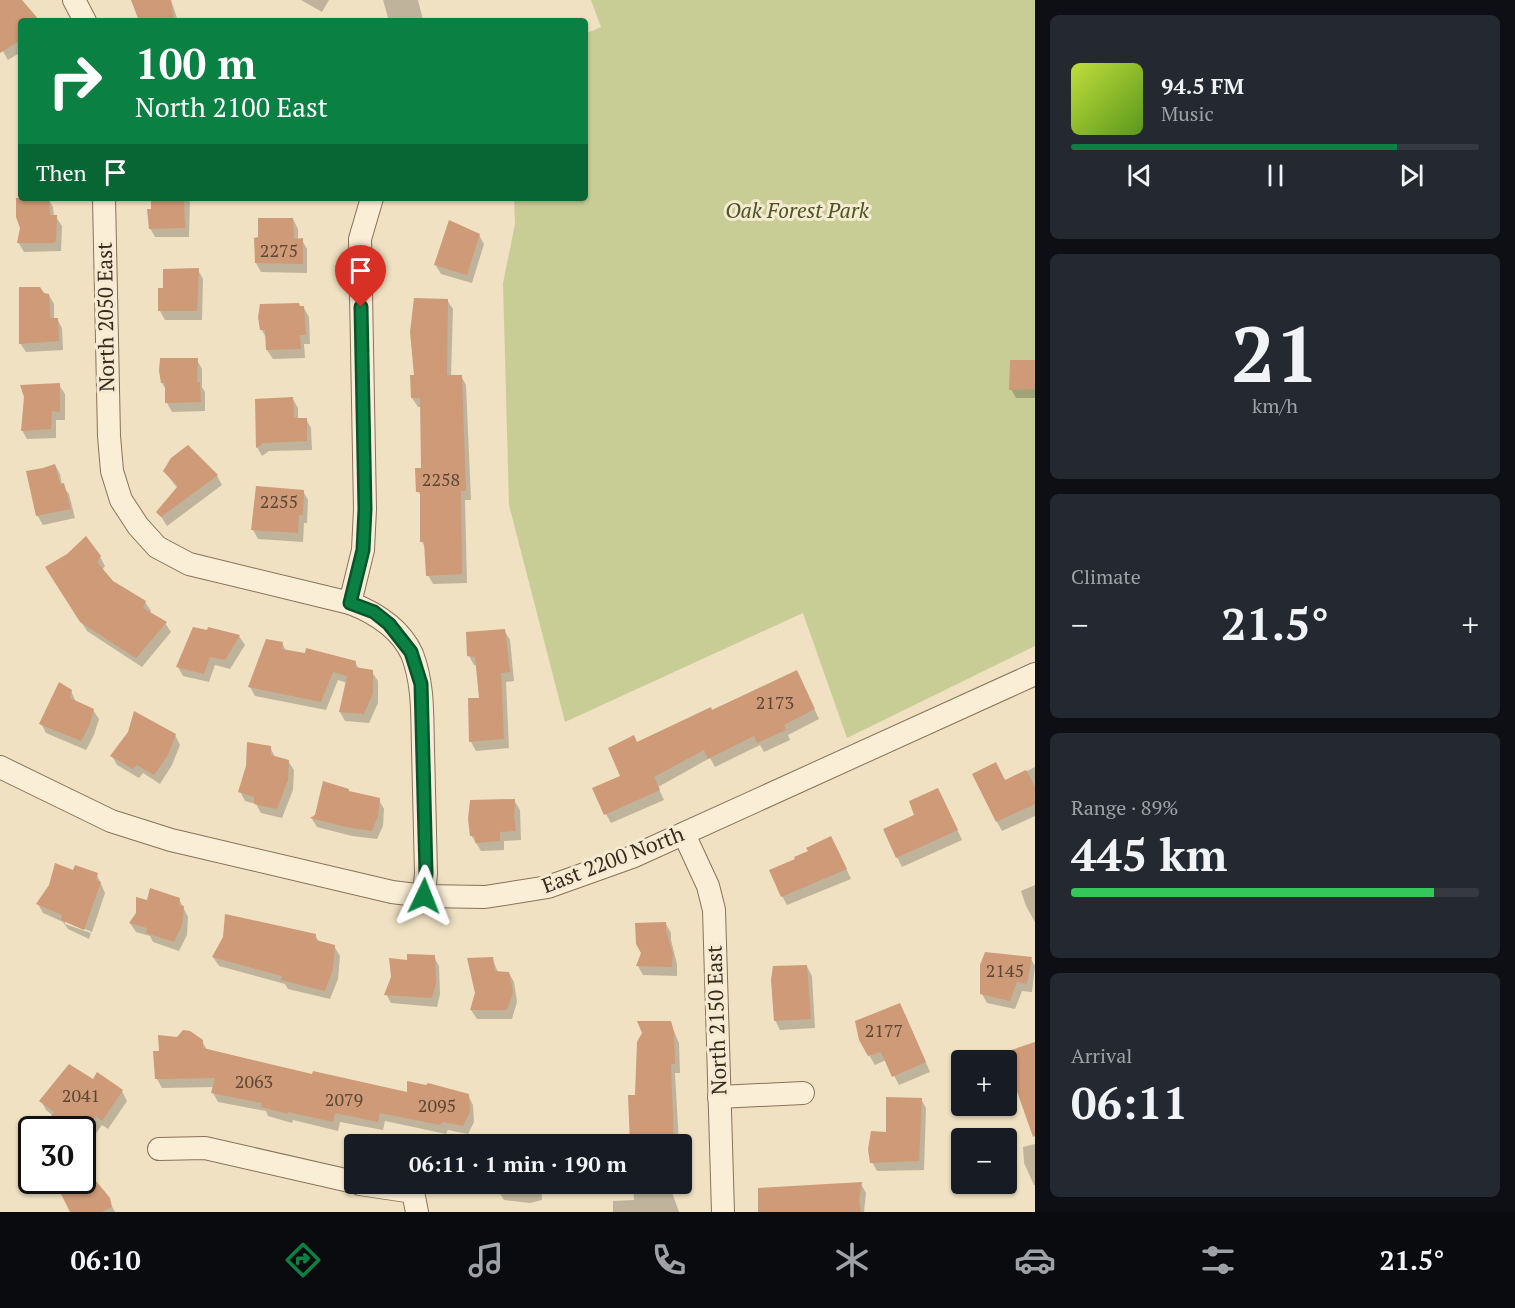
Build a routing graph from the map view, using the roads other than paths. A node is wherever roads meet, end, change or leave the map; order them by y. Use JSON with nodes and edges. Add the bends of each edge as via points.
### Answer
{"nodes":[{"id":1,"x":74,"y":0,"type":"edge"},
{"id":2,"x":83,"y":18,"type":"edge"},
{"id":3,"x":104,"y":201,"type":"edge"},
{"id":4,"x":371,"y":201,"type":"edge"},
{"id":5,"x":350,"y":603,"type":"junction"},
{"id":6,"x":1035,"y":674,"type":"edge"},
{"id":7,"x":0,"y":767,"type":"edge"},
{"id":8,"x":684,"y":834,"type":"junction"},
{"id":9,"x":424,"y":896,"type":"junction"},
{"id":10,"x":803,"y":1093,"type":"dead end"},
{"id":11,"x":719,"y":1097,"type":"junction"},
{"id":12,"x":159,"y":1149,"type":"dead end"},
{"id":13,"x":344,"y":1180,"type":"edge"},
{"id":14,"x":391,"y":1194,"type":"edge"},
{"id":15,"x":415,"y":1202,"type":"edge"},
{"id":16,"x":723,"y":1212,"type":"edge"}],
"edges":[{"from":1,"to":2,"type":"street"},
{"from":3,"to":5,"type":"street","name":"North 2050 East","via":[[109,436],[112,471],[121,500],[158,547],[189,564]]},
{"from":4,"to":5,"type":"street","via":[[360,239],[363,550]]},
{"from":5,"to":9,"type":"street","name":"North 2050 East","via":[[374,612],[389,624],[411,652],[421,684]]},
{"from":6,"to":8,"type":"street","name":"East 2200 North"},
{"from":7,"to":9,"type":"street","name":"East 2200 North","via":[[111,821],[171,840],[350,883]]},
{"from":8,"to":9,"type":"street","name":"East 2200 North","via":[[548,887],[485,897]]},
{"from":8,"to":11,"type":"street","name":"North 2150 East","via":[[708,885],[714,910]]},
{"from":10,"to":11,"type":"street"},
{"from":11,"to":16,"type":"street","name":"North 2150 East"},
{"from":12,"to":13,"type":"street","via":[[205,1148]]},
{"from":14,"to":15,"type":"street"}]}
